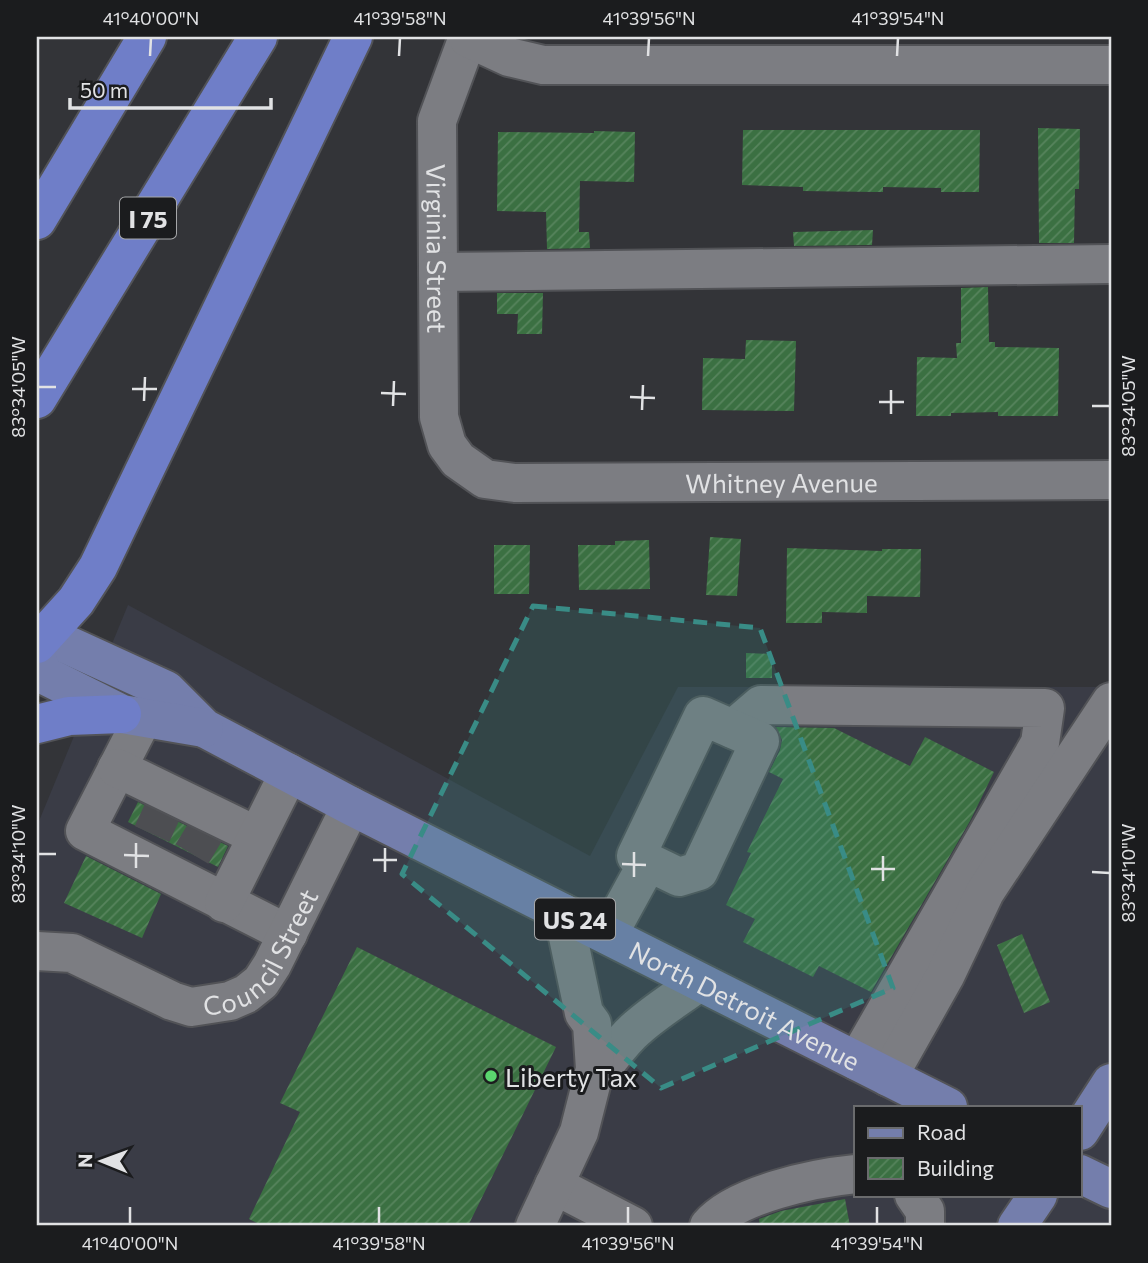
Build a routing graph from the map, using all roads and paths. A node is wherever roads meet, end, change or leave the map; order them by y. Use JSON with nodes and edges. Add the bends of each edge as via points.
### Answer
{"nodes":[{"id":1,"x":147,"y":37,"type":"edge"},
{"id":2,"x":258,"y":37,"type":"edge"},
{"id":3,"x":353,"y":37,"type":"edge"},
{"id":4,"x":468,"y":37,"type":"edge"},
{"id":5,"x":1111,"y":65,"type":"edge"},
{"id":6,"x":37,"y":220,"type":"edge"},
{"id":7,"x":1111,"y":264,"type":"edge"},
{"id":8,"x":438,"y":272,"type":"junction"},
{"id":9,"x":37,"y":399,"type":"edge"},
{"id":10,"x":458,"y":460,"type":"joint"},
{"id":11,"x":1111,"y":480,"type":"edge"},
{"id":12,"x":37,"y":645,"type":"edge"},
{"id":13,"x":37,"y":658,"type":"edge"},
{"id":14,"x":1111,"y":702,"type":"edge"},
{"id":15,"x":133,"y":716,"type":"junction"},
{"id":16,"x":37,"y":724,"type":"edge"},
{"id":17,"x":204,"y":728,"type":"junction"},
{"id":18,"x":733,"y":729,"type":"junction"},
{"id":19,"x":117,"y":768,"type":"junction"},
{"id":20,"x":289,"y":773,"type":"junction"},
{"id":21,"x":351,"y":806,"type":"junction"},
{"id":22,"x":157,"y":824,"type":"junction"},
{"id":23,"x":257,"y":836,"type":"junction"},
{"id":24,"x":198,"y":844,"type":"junction"},
{"id":25,"x":648,"y":862,"type":"junction"},
{"id":26,"x":224,"y":903,"type":"junction"},
{"id":27,"x":563,"y":913,"type":"junction"},
{"id":28,"x":288,"y":934,"type":"junction"},
{"id":29,"x":608,"y":935,"type":"junction"},
{"id":30,"x":37,"y":951,"type":"edge"},
{"id":31,"x":699,"y":982,"type":"junction"},
{"id":32,"x":872,"y":1069,"type":"junction"},
{"id":33,"x":589,"y":1083,"type":"junction"},
{"id":34,"x":1111,"y":1083,"type":"edge"},
{"id":35,"x":946,"y":1106,"type":"edge"},
{"id":36,"x":1082,"y":1128,"type":"edge"},
{"id":37,"x":854,"y":1174,"type":"edge"},
{"id":38,"x":1082,"y":1175,"type":"edge"},
{"id":39,"x":554,"y":1185,"type":"junction"},
{"id":40,"x":1111,"y":1189,"type":"edge"},
{"id":41,"x":915,"y":1196,"type":"edge"},
{"id":42,"x":1037,"y":1196,"type":"edge"},
{"id":43,"x":535,"y":1226,"type":"edge"},
{"id":44,"x":633,"y":1226,"type":"edge"},
{"id":45,"x":709,"y":1226,"type":"edge"},
{"id":46,"x":925,"y":1226,"type":"edge"},
{"id":47,"x":1017,"y":1226,"type":"edge"}],
"edges":[{"from":1,"to":6,"type":"highway"},
{"from":2,"to":9,"type":"highway","number":"I 75"},
{"from":3,"to":12,"type":"highway","via":[[98,567],[76,601]]},
{"from":4,"to":5,"type":"street","via":[[509,57],[542,65]]},
{"from":4,"to":8,"type":"street","name":"Virginia Street","via":[[437,121]]},
{"from":7,"to":8,"type":"street"},
{"from":8,"to":10,"type":"street","name":"Virginia Street","via":[[439,417],[447,445]]},
{"from":10,"to":11,"type":"street","name":"Whitney Avenue","via":[[485,479],[515,483]]},
{"from":12,"to":17,"type":"main road","name":"North Detroit Avenue","number":"US 24","via":[[59,641],[166,690]]},
{"from":13,"to":15,"type":"main road","name":"North Detroit Avenue","number":"US 24","via":[[42,674]]},
{"from":14,"to":32,"type":"street","via":[[985,892],[945,976]]},
{"from":15,"to":16,"type":"highway","via":[[69,716]]},
{"from":15,"to":17,"type":"main road","name":"North Detroit Avenue","number":"US 24"},
{"from":15,"to":19,"type":"street"},
{"from":17,"to":20,"type":"main road","name":"North Detroit Avenue","number":"US 24"},
{"from":18,"to":25,"type":"street","via":[[703,716],[636,856]]},
{"from":18,"to":25,"type":"street","via":[[760,741],[699,871],[679,877]]},
{"from":18,"to":32,"type":"street","via":[[761,705],[1045,708],[1040,743]]},
{"from":19,"to":22,"type":"street"},
{"from":19,"to":22,"type":"street","via":[[85,831]]},
{"from":20,"to":21,"type":"main road","name":"North Detroit Avenue","number":"US 24"},
{"from":20,"to":23,"type":"street"},
{"from":21,"to":27,"type":"main road","name":"North Detroit Avenue","number":"US 24"},
{"from":21,"to":28,"type":"street","name":"Council Street"},
{"from":22,"to":24,"type":"street"},
{"from":22,"to":24,"type":"street"},
{"from":23,"to":24,"type":"street"},
{"from":23,"to":26,"type":"street"},
{"from":24,"to":26,"type":"street"},
{"from":25,"to":29,"type":"street"},
{"from":26,"to":28,"type":"street"},
{"from":27,"to":29,"type":"main road","name":"North Detroit Avenue","number":"US 24"},
{"from":27,"to":33,"type":"street","via":[[584,1013],[578,1026],[582,1072]]},
{"from":28,"to":30,"type":"street","name":"Council Street","via":[[261,982],[246,994],[209,1006],[172,1001],[72,953]]},
{"from":29,"to":31,"type":"main road","name":"North Detroit Avenue","number":"US 24"},
{"from":31,"to":32,"type":"main road","name":"North Detroit Avenue","number":"US 24"},
{"from":31,"to":33,"type":"street","via":[[637,1028]]},
{"from":32,"to":35,"type":"main road","name":"North Detroit Avenue","number":"US 24"},
{"from":33,"to":39,"type":"street","via":[[579,1132]]},
{"from":34,"to":36,"type":"main road"},
{"from":37,"to":45,"type":"street","via":[[755,1197],[732,1206]]},
{"from":38,"to":40,"type":"main road"},
{"from":39,"to":43,"type":"street"},
{"from":39,"to":44,"type":"street"},
{"from":41,"to":46,"type":"street","via":[[925,1211]]},
{"from":42,"to":47,"type":"main road"}]}
